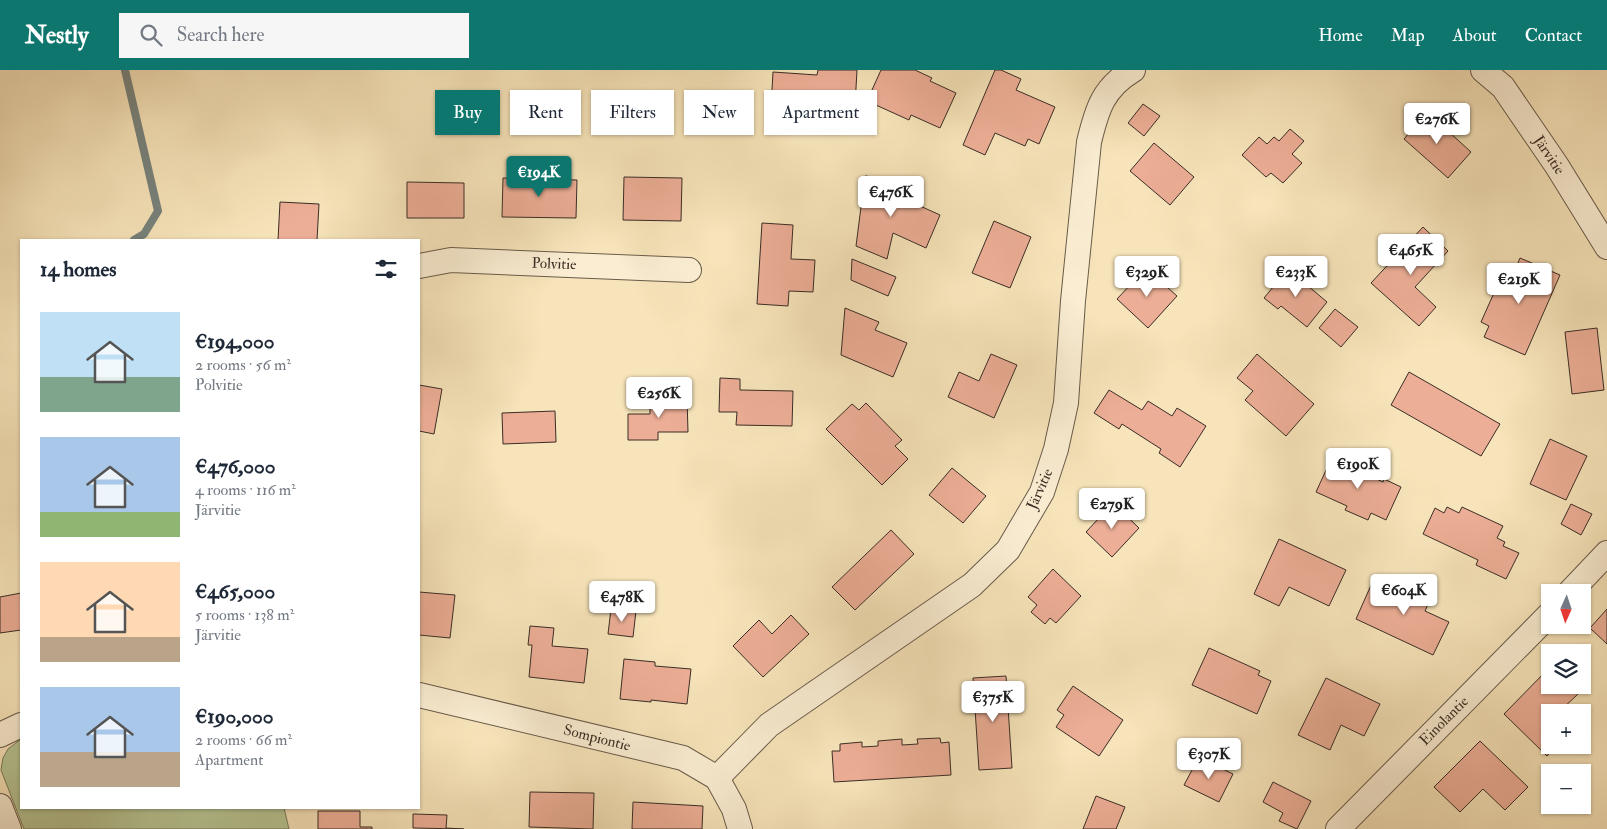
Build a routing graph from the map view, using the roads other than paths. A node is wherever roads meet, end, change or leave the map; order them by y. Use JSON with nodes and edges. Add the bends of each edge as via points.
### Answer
{"nodes":[{"id":1,"x":1133,"y":70,"type":"edge"},
{"id":2,"x":1483,"y":70,"type":"edge"},
{"id":3,"x":1607,"y":247,"type":"edge"},
{"id":4,"x":420,"y":266,"type":"edge"},
{"id":5,"x":689,"y":270,"type":"dead end"},
{"id":6,"x":1607,"y":553,"type":"edge"},
{"id":7,"x":1578,"y":584,"type":"edge"},
{"id":8,"x":1541,"y":623,"type":"edge"},
{"id":9,"x":420,"y":695,"type":"edge"},
{"id":10,"x":20,"y":725,"type":"edge"},
{"id":11,"x":0,"y":735,"type":"edge"},
{"id":12,"x":717,"y":778,"type":"junction"},
{"id":13,"x":0,"y":806,"type":"edge"},
{"id":14,"x":9,"y":829,"type":"edge"},
{"id":15,"x":740,"y":829,"type":"edge"},
{"id":16,"x":1338,"y":829,"type":"edge"}],
"edges":[{"from":1,"to":12,"type":"street","name":"Järvitie","via":[[1106,93],[1095,116],[1089,142],[1066,403],[1042,492],[1008,550],[972,585],[769,724]]},
{"from":2,"to":3,"type":"street","name":"Järvitie","via":[[1503,87]]},
{"from":4,"to":5,"type":"street","name":"Polvitie","via":[[451,260]]},
{"from":6,"to":7,"type":"street"},
{"from":8,"to":16,"type":"street","name":"Einolantie"},
{"from":9,"to":12,"type":"street","name":"Sompiontie","via":[[683,758]]},
{"from":10,"to":11,"type":"street"},
{"from":12,"to":15,"type":"street","via":[[734,809]]},
{"from":13,"to":14,"type":"street"}]}
